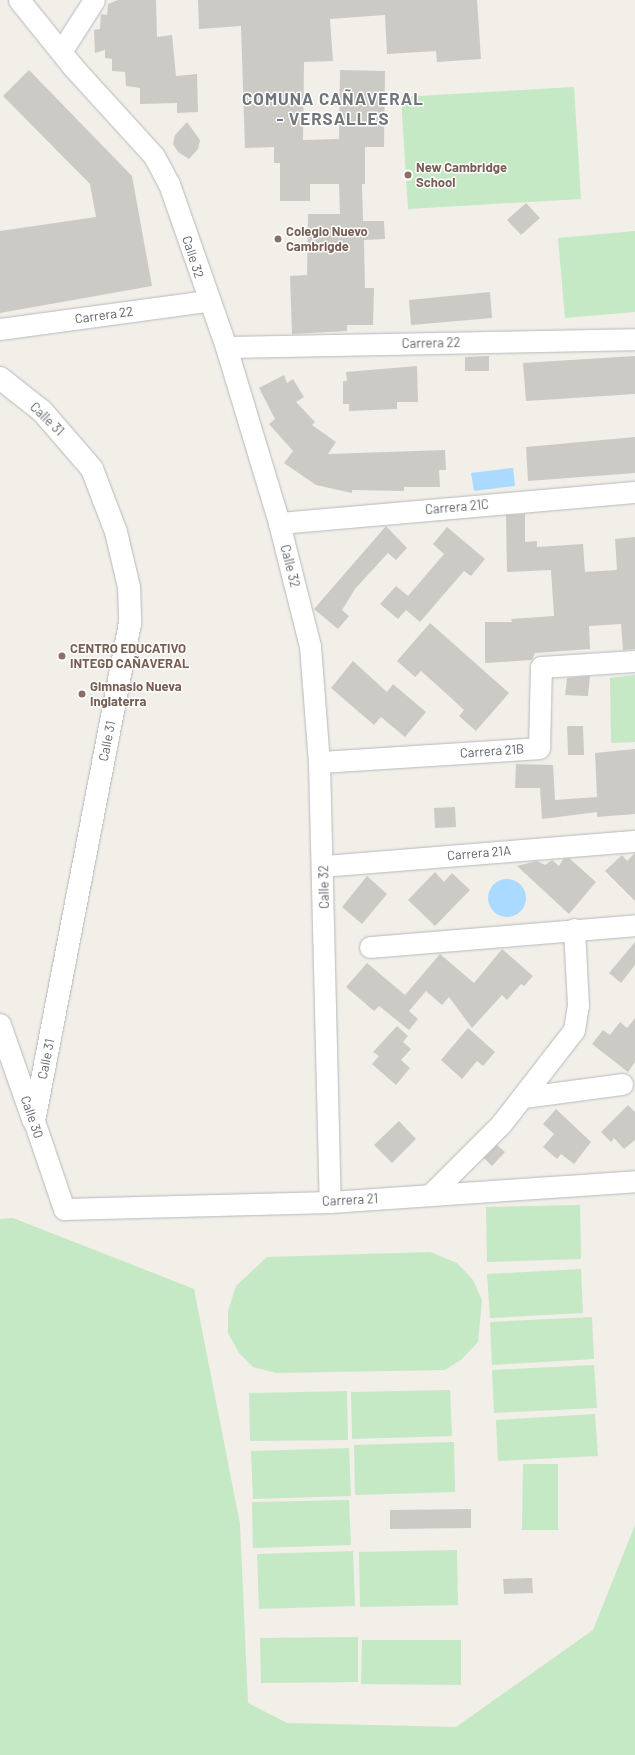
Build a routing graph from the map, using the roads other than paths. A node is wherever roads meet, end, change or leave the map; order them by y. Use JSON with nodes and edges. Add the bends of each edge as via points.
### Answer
{"nodes":[{"id":1,"x":19,"y":0,"type":"edge"},
{"id":2,"x":94,"y":0,"type":"edge"},
{"id":3,"x":62,"y":50,"type":"junction"},
{"id":4,"x":208,"y":301,"type":"junction"},
{"id":5,"x":0,"y":329,"type":"edge"},
{"id":6,"x":635,"y":339,"type":"edge"},
{"id":7,"x":226,"y":347,"type":"junction"},
{"id":8,"x":0,"y":378,"type":"edge"},
{"id":9,"x":635,"y":492,"type":"edge"},
{"id":10,"x":280,"y":523,"type":"junction"},
{"id":11,"x":635,"y":661,"type":"edge"},
{"id":12,"x":319,"y":762,"type":"junction"},
{"id":13,"x":635,"y":841,"type":"edge"},
{"id":14,"x":323,"y":866,"type":"junction"},
{"id":15,"x":635,"y":925,"type":"edge"},
{"id":16,"x":574,"y":929,"type":"junction"},
{"id":17,"x":370,"y":947,"type":"dead end"},
{"id":18,"x":0,"y":1025,"type":"edge"},
{"id":19,"x":622,"y":1084,"type":"dead end"},
{"id":20,"x":525,"y":1097,"type":"junction"},
{"id":21,"x":34,"y":1121,"type":"junction"},
{"id":22,"x":635,"y":1181,"type":"edge"},
{"id":23,"x":430,"y":1195,"type":"junction"},
{"id":24,"x":330,"y":1202,"type":"junction"},
{"id":25,"x":64,"y":1209,"type":"joint"}],
"edges":[{"from":1,"to":3,"type":"street","name":"Calle 32"},
{"from":2,"to":3,"type":"street"},
{"from":3,"to":4,"type":"street","name":"Calle 32","via":[[154,156],[169,184]]},
{"from":4,"to":5,"type":"street","name":"Carrera 22"},
{"from":4,"to":7,"type":"street","name":"Calle 32"},
{"from":6,"to":7,"type":"street","name":"Carrera 22"},
{"from":7,"to":10,"type":"street","name":"Calle 32"},
{"from":8,"to":21,"type":"street","name":"Calle 31","via":[[42,411],[92,469],[116,532],[129,587],[130,624]]},
{"from":9,"to":10,"type":"street","name":"Carrera 21C"},
{"from":10,"to":12,"type":"street","name":"Calle 32","via":[[310,646]]},
{"from":11,"to":12,"type":"street","name":"Carrera 21B","via":[[541,667],[539,748]]},
{"from":12,"to":14,"type":"street","name":"Calle 32"},
{"from":13,"to":14,"type":"street","name":"Carrera 21A"},
{"from":14,"to":24,"type":"street","name":"Calle 32"},
{"from":15,"to":16,"type":"street"},
{"from":16,"to":17,"type":"street"},
{"from":16,"to":20,"type":"street","via":[[578,1005],[574,1030]]},
{"from":18,"to":21,"type":"street","name":"Calle 30"},
{"from":19,"to":20,"type":"street"},
{"from":20,"to":23,"type":"street"},
{"from":21,"to":25,"type":"street","name":"Calle 30"},
{"from":22,"to":23,"type":"street","name":"Carrera 21"},
{"from":23,"to":24,"type":"street","name":"Carrera 21"},
{"from":24,"to":25,"type":"street","name":"Carrera 21"}]}
